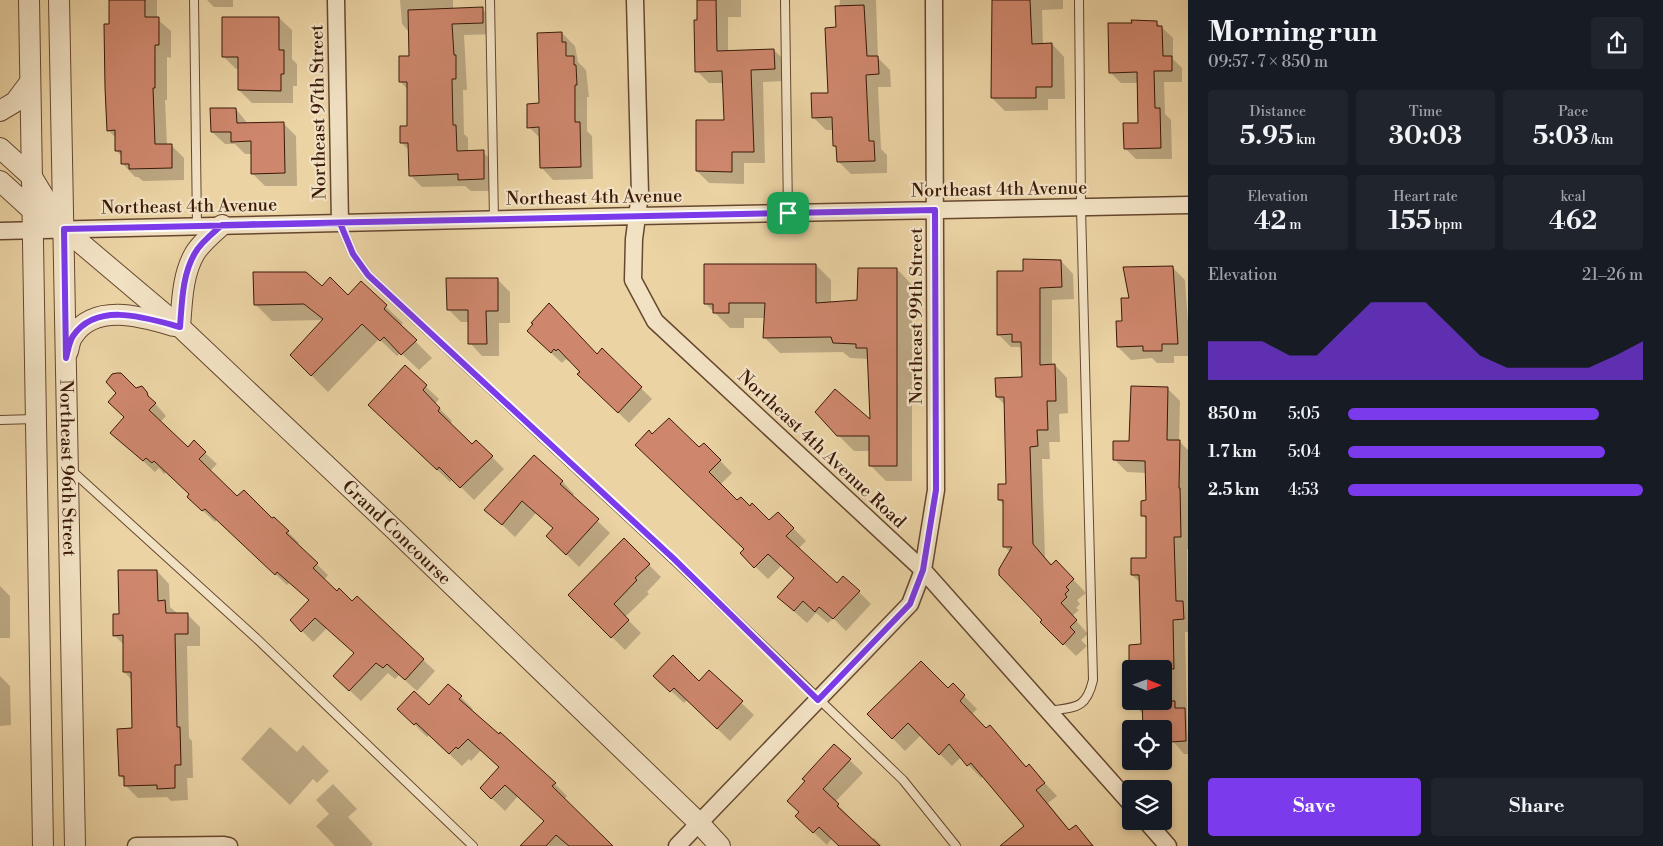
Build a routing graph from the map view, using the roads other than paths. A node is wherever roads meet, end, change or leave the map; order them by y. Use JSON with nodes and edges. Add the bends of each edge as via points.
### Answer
{"nodes":[{"id":1,"x":29,"y":0,"type":"edge"},
{"id":2,"x":58,"y":0,"type":"edge"},
{"id":3,"x":194,"y":0,"type":"edge"},
{"id":4,"x":336,"y":0,"type":"edge"},
{"id":5,"x":490,"y":0,"type":"edge"},
{"id":6,"x":636,"y":0,"type":"edge"},
{"id":7,"x":784,"y":0,"type":"edge"},
{"id":8,"x":934,"y":0,"type":"edge"},
{"id":9,"x":1079,"y":0,"type":"edge"},
{"id":10,"x":30,"y":82,"type":"junction"},
{"id":11,"x":0,"y":111,"type":"edge"},
{"id":12,"x":0,"y":148,"type":"edge"},
{"id":13,"x":32,"y":176,"type":"junction"},
{"id":14,"x":0,"y":181,"type":"edge"},
{"id":15,"x":1188,"y":205,"type":"edge"},
{"id":16,"x":1081,"y":207,"type":"junction"},
{"id":17,"x":935,"y":210,"type":"junction"},
{"id":18,"x":788,"y":213,"type":"junction"},
{"id":19,"x":638,"y":216,"type":"junction"},
{"id":20,"x":494,"y":219,"type":"junction"},
{"id":21,"x":33,"y":220,"type":"junction"},
{"id":22,"x":340,"y":223,"type":"junction"},
{"id":23,"x":222,"y":225,"type":"junction"},
{"id":24,"x":197,"y":226,"type":"junction"},
{"id":25,"x":64,"y":229,"type":"junction"},
{"id":26,"x":0,"y":231,"type":"edge"},
{"id":27,"x":180,"y":327,"type":"junction"},
{"id":28,"x":66,"y":358,"type":"junction"},
{"id":29,"x":36,"y":419,"type":"junction"},
{"id":30,"x":0,"y":420,"type":"edge"},
{"id":31,"x":68,"y":467,"type":"junction"},
{"id":32,"x":923,"y":570,"type":"junction"},
{"id":33,"x":818,"y":700,"type":"junction"},
{"id":34,"x":1048,"y":711,"type":"junction"},
{"id":35,"x":1122,"y":794,"type":"edge"},
{"id":36,"x":699,"y":824,"type":"junction"},
{"id":37,"x":1154,"y":830,"type":"edge"},
{"id":38,"x":226,"y":845,"type":"edge"},
{"id":39,"x":43,"y":846,"type":"edge"},
{"id":40,"x":75,"y":846,"type":"edge"},
{"id":41,"x":136,"y":846,"type":"edge"},
{"id":42,"x":473,"y":846,"type":"edge"},
{"id":43,"x":677,"y":846,"type":"edge"},
{"id":44,"x":720,"y":846,"type":"edge"},
{"id":45,"x":956,"y":846,"type":"edge"},
{"id":46,"x":1168,"y":846,"type":"edge"}],
"edges":[{"from":1,"to":10,"type":"street","name":"Northeast 96th Street"},
{"from":2,"to":25,"type":"street","name":"Northeast 96th Street"},
{"from":3,"to":24,"type":"lane"},
{"from":4,"to":22,"type":"street","name":"Northeast 97th Street"},
{"from":5,"to":20,"type":"lane"},
{"from":6,"to":19,"type":"street","name":"Northeast 4th Avenue Road"},
{"from":7,"to":18,"type":"lane"},
{"from":8,"to":17,"type":"street","name":"Northeast 99th Street"},
{"from":9,"to":16,"type":"lane"},
{"from":10,"to":11,"type":"street","via":[[15,102]]},
{"from":10,"to":13,"type":"street","name":"Northeast 96th Street"},
{"from":12,"to":13,"type":"street","name":"Grand Concourse"},
{"from":13,"to":21,"type":"street","name":"Northeast 96th Street"},
{"from":13,"to":25,"type":"street","name":"Grand Concourse"},
{"from":14,"to":21,"type":"street","name":"Grand Concourse"},
{"from":15,"to":16,"type":"street","name":"Northeast 4th Avenue"},
{"from":16,"to":17,"type":"street","name":"Northeast 4th Avenue"},
{"from":16,"to":34,"type":"lane","via":[[1093,680],[1083,703]]},
{"from":17,"to":18,"type":"street","name":"Northeast 4th Avenue"},
{"from":17,"to":32,"type":"street","name":"Northeast 99th Street","via":[[936,490]]},
{"from":18,"to":19,"type":"street","name":"Northeast 4th Avenue"},
{"from":19,"to":20,"type":"street","name":"Northeast 4th Avenue"},
{"from":19,"to":32,"type":"street","name":"Northeast 4th Avenue Road","via":[[633,280],[655,321]]},
{"from":20,"to":22,"type":"street","name":"Northeast 4th Avenue"},
{"from":21,"to":25,"type":"street","name":"Grand Concourse"},
{"from":21,"to":26,"type":"street"},
{"from":21,"to":29,"type":"street","name":"Northeast 96th Street"},
{"from":22,"to":23,"type":"street","name":"Northeast 4th Avenue"},
{"from":22,"to":33,"type":"lane","via":[[353,254],[368,275],[674,559]]},
{"from":23,"to":24,"type":"street","name":"Northeast 4th Avenue"},
{"from":23,"to":27,"type":"street","via":[[192,260],[185,281]]},
{"from":24,"to":25,"type":"street","name":"Northeast 4th Avenue"},
{"from":25,"to":27,"type":"street","name":"Grand Concourse"},
{"from":25,"to":28,"type":"street","name":"Northeast 96th Street"},
{"from":27,"to":28,"type":"street","via":[[140,316],[95,318],[72,337]]},
{"from":27,"to":36,"type":"street","name":"Grand Concourse","via":[[405,539]]},
{"from":28,"to":31,"type":"street","name":"Northeast 96th Street"},
{"from":29,"to":30,"type":"lane"},
{"from":29,"to":39,"type":"street","name":"Northeast 96th Street"},
{"from":31,"to":40,"type":"street","name":"Northeast 96th Street"},
{"from":31,"to":42,"type":"lane","via":[[263,645]]},
{"from":32,"to":33,"type":"street","name":"Northeast 99th Street","via":[[910,604]]},
{"from":32,"to":34,"type":"street","name":"Northeast 4th Avenue Road"},
{"from":33,"to":36,"type":"street","name":"Northeast 99th Street"},
{"from":33,"to":45,"type":"lane","via":[[902,780]]},
{"from":34,"to":35,"type":"street","name":"Northeast 4th Avenue Road"},
{"from":36,"to":43,"type":"street","name":"Northeast 99th Street"},
{"from":36,"to":44,"type":"street","name":"Grand Concourse"},
{"from":37,"to":46,"type":"street"},
{"from":38,"to":41,"type":"street"}]}
